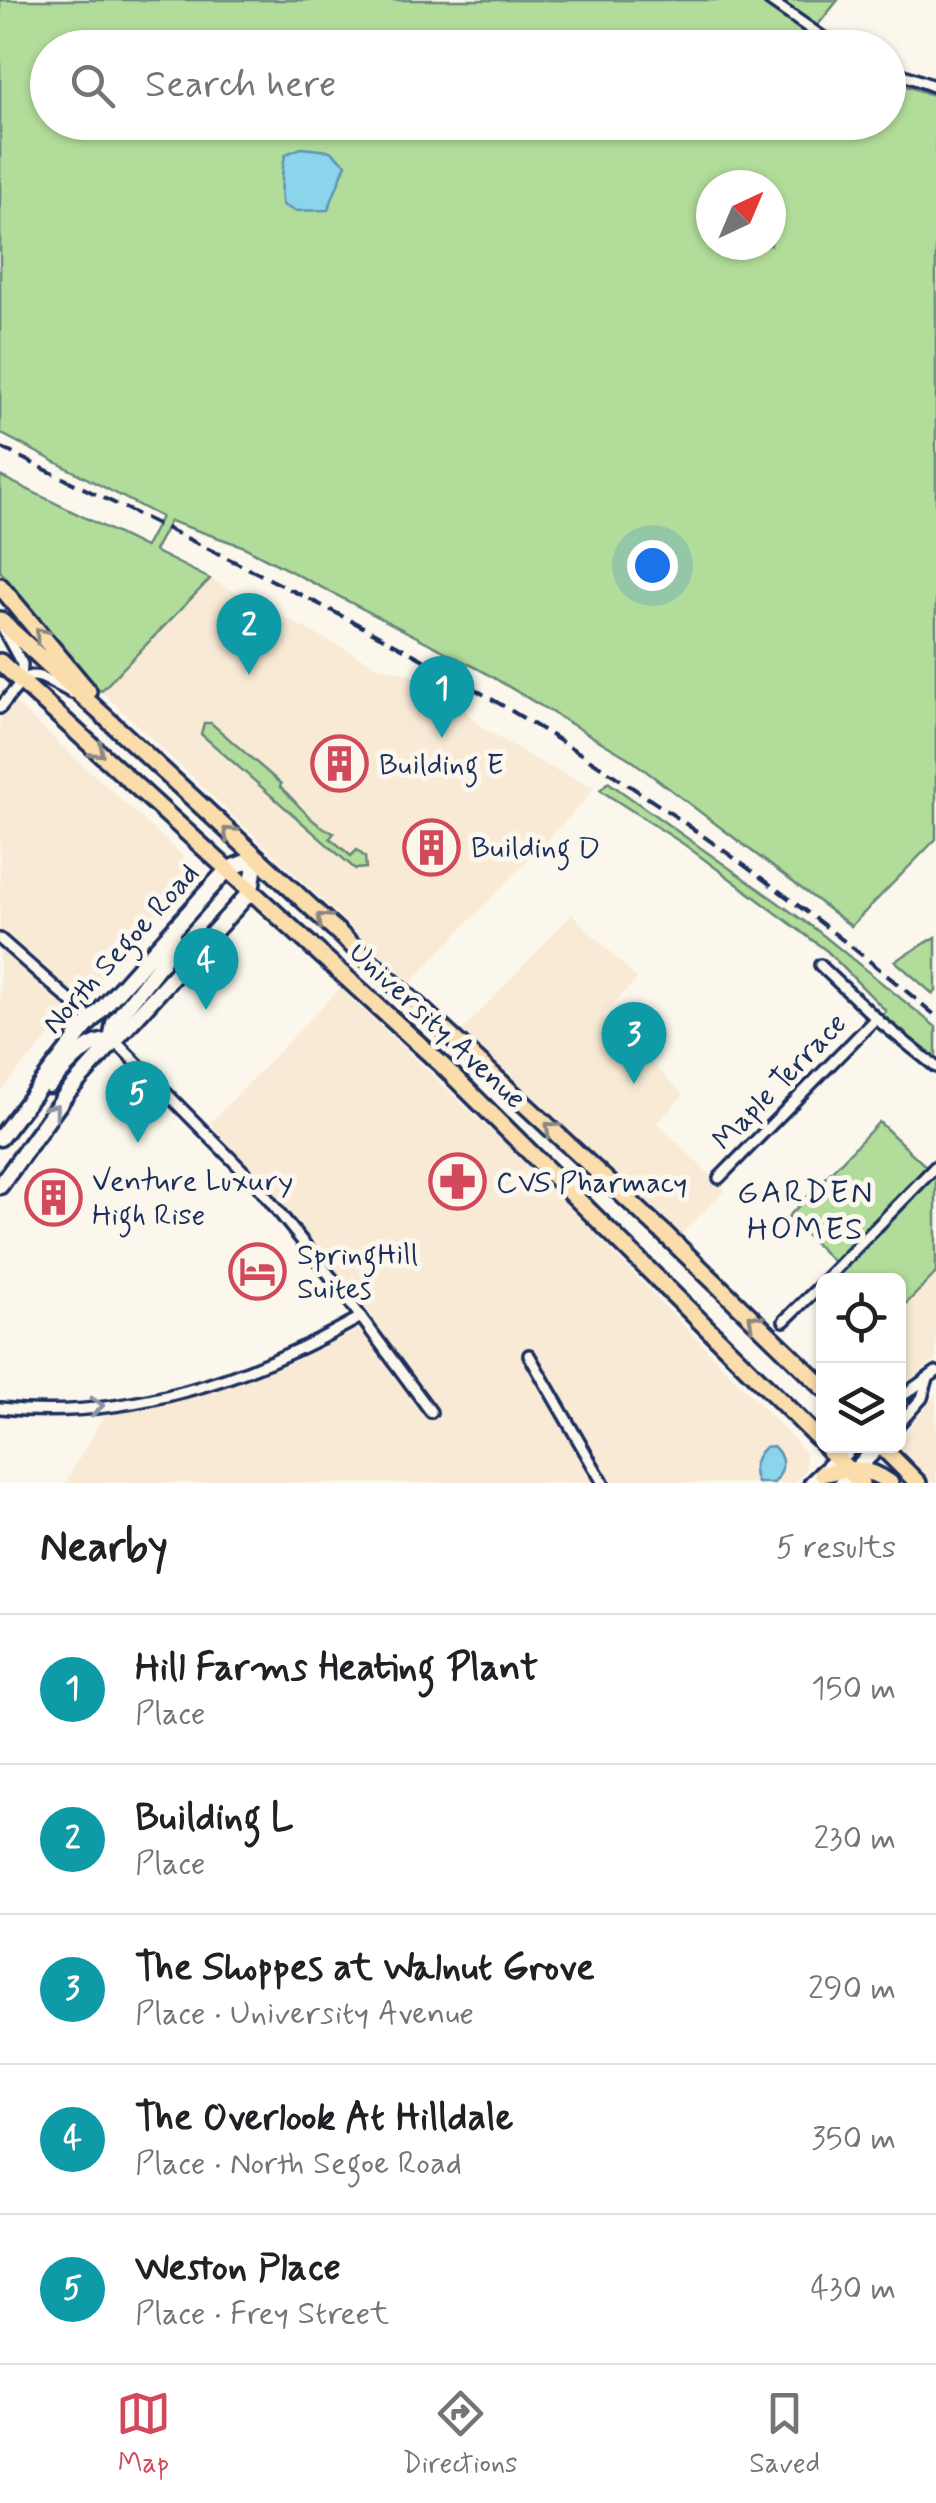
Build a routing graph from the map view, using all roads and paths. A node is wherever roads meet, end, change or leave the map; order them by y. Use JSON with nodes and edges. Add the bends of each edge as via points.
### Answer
{"nodes":[{"id":1,"x":769,"y":0,"type":"edge"},
{"id":2,"x":812,"y":30,"type":"edge"},
{"id":3,"x":906,"y":76,"type":"edge"},
{"id":4,"x":936,"y":87,"type":"edge"},
{"id":5,"x":0,"y":586,"type":"edge"},
{"id":6,"x":0,"y":622,"type":"edge"},
{"id":7,"x":0,"y":662,"type":"edge"},
{"id":8,"x":22,"y":681,"type":"junction"},
{"id":9,"x":83,"y":699,"type":"junction"},
{"id":10,"x":0,"y":708,"type":"edge"},
{"id":11,"x":202,"y":809,"type":"junction"},
{"id":12,"x":256,"y":858,"type":"junction"},
{"id":13,"x":228,"y":869,"type":"junction"},
{"id":14,"x":252,"y":891,"type":"junction"},
{"id":15,"x":178,"y":926,"type":"junction"},
{"id":16,"x":0,"y":939,"type":"edge"},
{"id":17,"x":820,"y":965,"type":"dead end"},
{"id":18,"x":876,"y":1018,"type":"junction"},
{"id":19,"x":92,"y":1020,"type":"junction"},
{"id":20,"x":116,"y":1042,"type":"junction"},
{"id":21,"x":936,"y":1067,"type":"edge"},
{"id":22,"x":15,"y":1118,"type":"junction"},
{"id":23,"x":0,"y":1138,"type":"edge"},
{"id":24,"x":936,"y":1166,"type":"edge"},
{"id":25,"x":719,"y":1178,"type":"dead end"},
{"id":26,"x":0,"y":1186,"type":"edge"},
{"id":27,"x":832,"y":1273,"type":"edge"},
{"id":28,"x":816,"y":1289,"type":"edge"},
{"id":29,"x":361,"y":1317,"type":"junction"},
{"id":30,"x":784,"y":1321,"type":"dead end"},
{"id":31,"x":529,"y":1355,"type":"dead end"},
{"id":32,"x":932,"y":1375,"type":"edge"},
{"id":33,"x":816,"y":1380,"type":"edge"},
{"id":34,"x":906,"y":1393,"type":"edge"},
{"id":35,"x":0,"y":1408,"type":"edge"},
{"id":36,"x":431,"y":1412,"type":"dead end"},
{"id":37,"x":906,"y":1416,"type":"edge"},
{"id":38,"x":816,"y":1437,"type":"edge"},
{"id":39,"x":831,"y":1453,"type":"edge"},
{"id":40,"x":872,"y":1453,"type":"edge"},
{"id":41,"x":887,"y":1453,"type":"edge"},
{"id":42,"x":849,"y":1472,"type":"edge"},
{"id":43,"x":817,"y":1478,"type":"edge"},
{"id":44,"x":603,"y":1483,"type":"edge"},
{"id":45,"x":890,"y":1483,"type":"edge"},
{"id":46,"x":918,"y":1483,"type":"edge"}],
"edges":[{"from":1,"to":2,"type":"street"},
{"from":3,"to":4,"type":"street"},
{"from":11,"to":5,"type":"main road","one_way":true,"via":[[90,694]]},
{"from":6,"to":8,"type":"street","via":[[22,664]]},
{"from":6,"to":9,"type":"main road","name":"University Avenue"},
{"from":7,"to":8,"type":"main road","name":"University Avenue"},
{"from":8,"to":9,"type":"street","via":[[40,675]]},
{"from":8,"to":10,"type":"street"},
{"from":8,"to":13,"type":"main road","name":"University Avenue","one_way":true},
{"from":9,"to":11,"type":"main road","name":"University Avenue"},
{"from":12,"to":11,"type":"main road","name":"University Avenue","one_way":true},
{"from":12,"to":13,"type":"street","name":"North Segoe Road"},
{"from":12,"to":14,"type":"street"},
{"from":33,"to":12,"type":"main road","name":"University Avenue","one_way":true},
{"from":13,"to":14,"type":"main road","name":"University Avenue"},
{"from":13,"to":15,"type":"street","name":"North Segoe Road"},
{"from":14,"to":20,"type":"street","name":"North Segoe Road"},
{"from":14,"to":38,"type":"main road","name":"University Avenue","via":[[500,1120]]},
{"from":15,"to":19,"type":"street","name":"North Segoe Road"},
{"from":15,"to":20,"type":"street","via":[[162,962],[114,1024]]},
{"from":16,"to":19,"type":"street"},
{"from":17,"to":18,"type":"street"},
{"from":18,"to":21,"type":"street"},
{"from":18,"to":25,"type":"street","name":"Maple Terrace"},
{"from":19,"to":22,"type":"street","name":"North Segoe Road"},
{"from":20,"to":22,"type":"street","via":[[93,1043]]},
{"from":26,"to":20,"type":"street","name":"North Segoe Road","one_way":true,"via":[[67,1092]]},
{"from":20,"to":29,"type":"street","via":[[257,1185]]},
{"from":22,"to":23,"type":"street","name":"North Segoe Road"},
{"from":24,"to":27,"type":"street"},
{"from":28,"to":30,"type":"street"},
{"from":35,"to":29,"type":"street","one_way":true,"via":[[99,1406],[201,1387],[282,1358]]},
{"from":29,"to":36,"type":"street"},
{"from":31,"to":44,"type":"street"},
{"from":32,"to":34,"type":"street"},
{"from":32,"to":37,"type":"street"},
{"from":39,"to":42,"type":"main road","name":"University Avenue"},
{"from":40,"to":42,"type":"street"},
{"from":41,"to":46,"type":"main road"},
{"from":42,"to":43,"type":"main road"},
{"from":42,"to":45,"type":"main road","via":[[873,1473]]}]}
